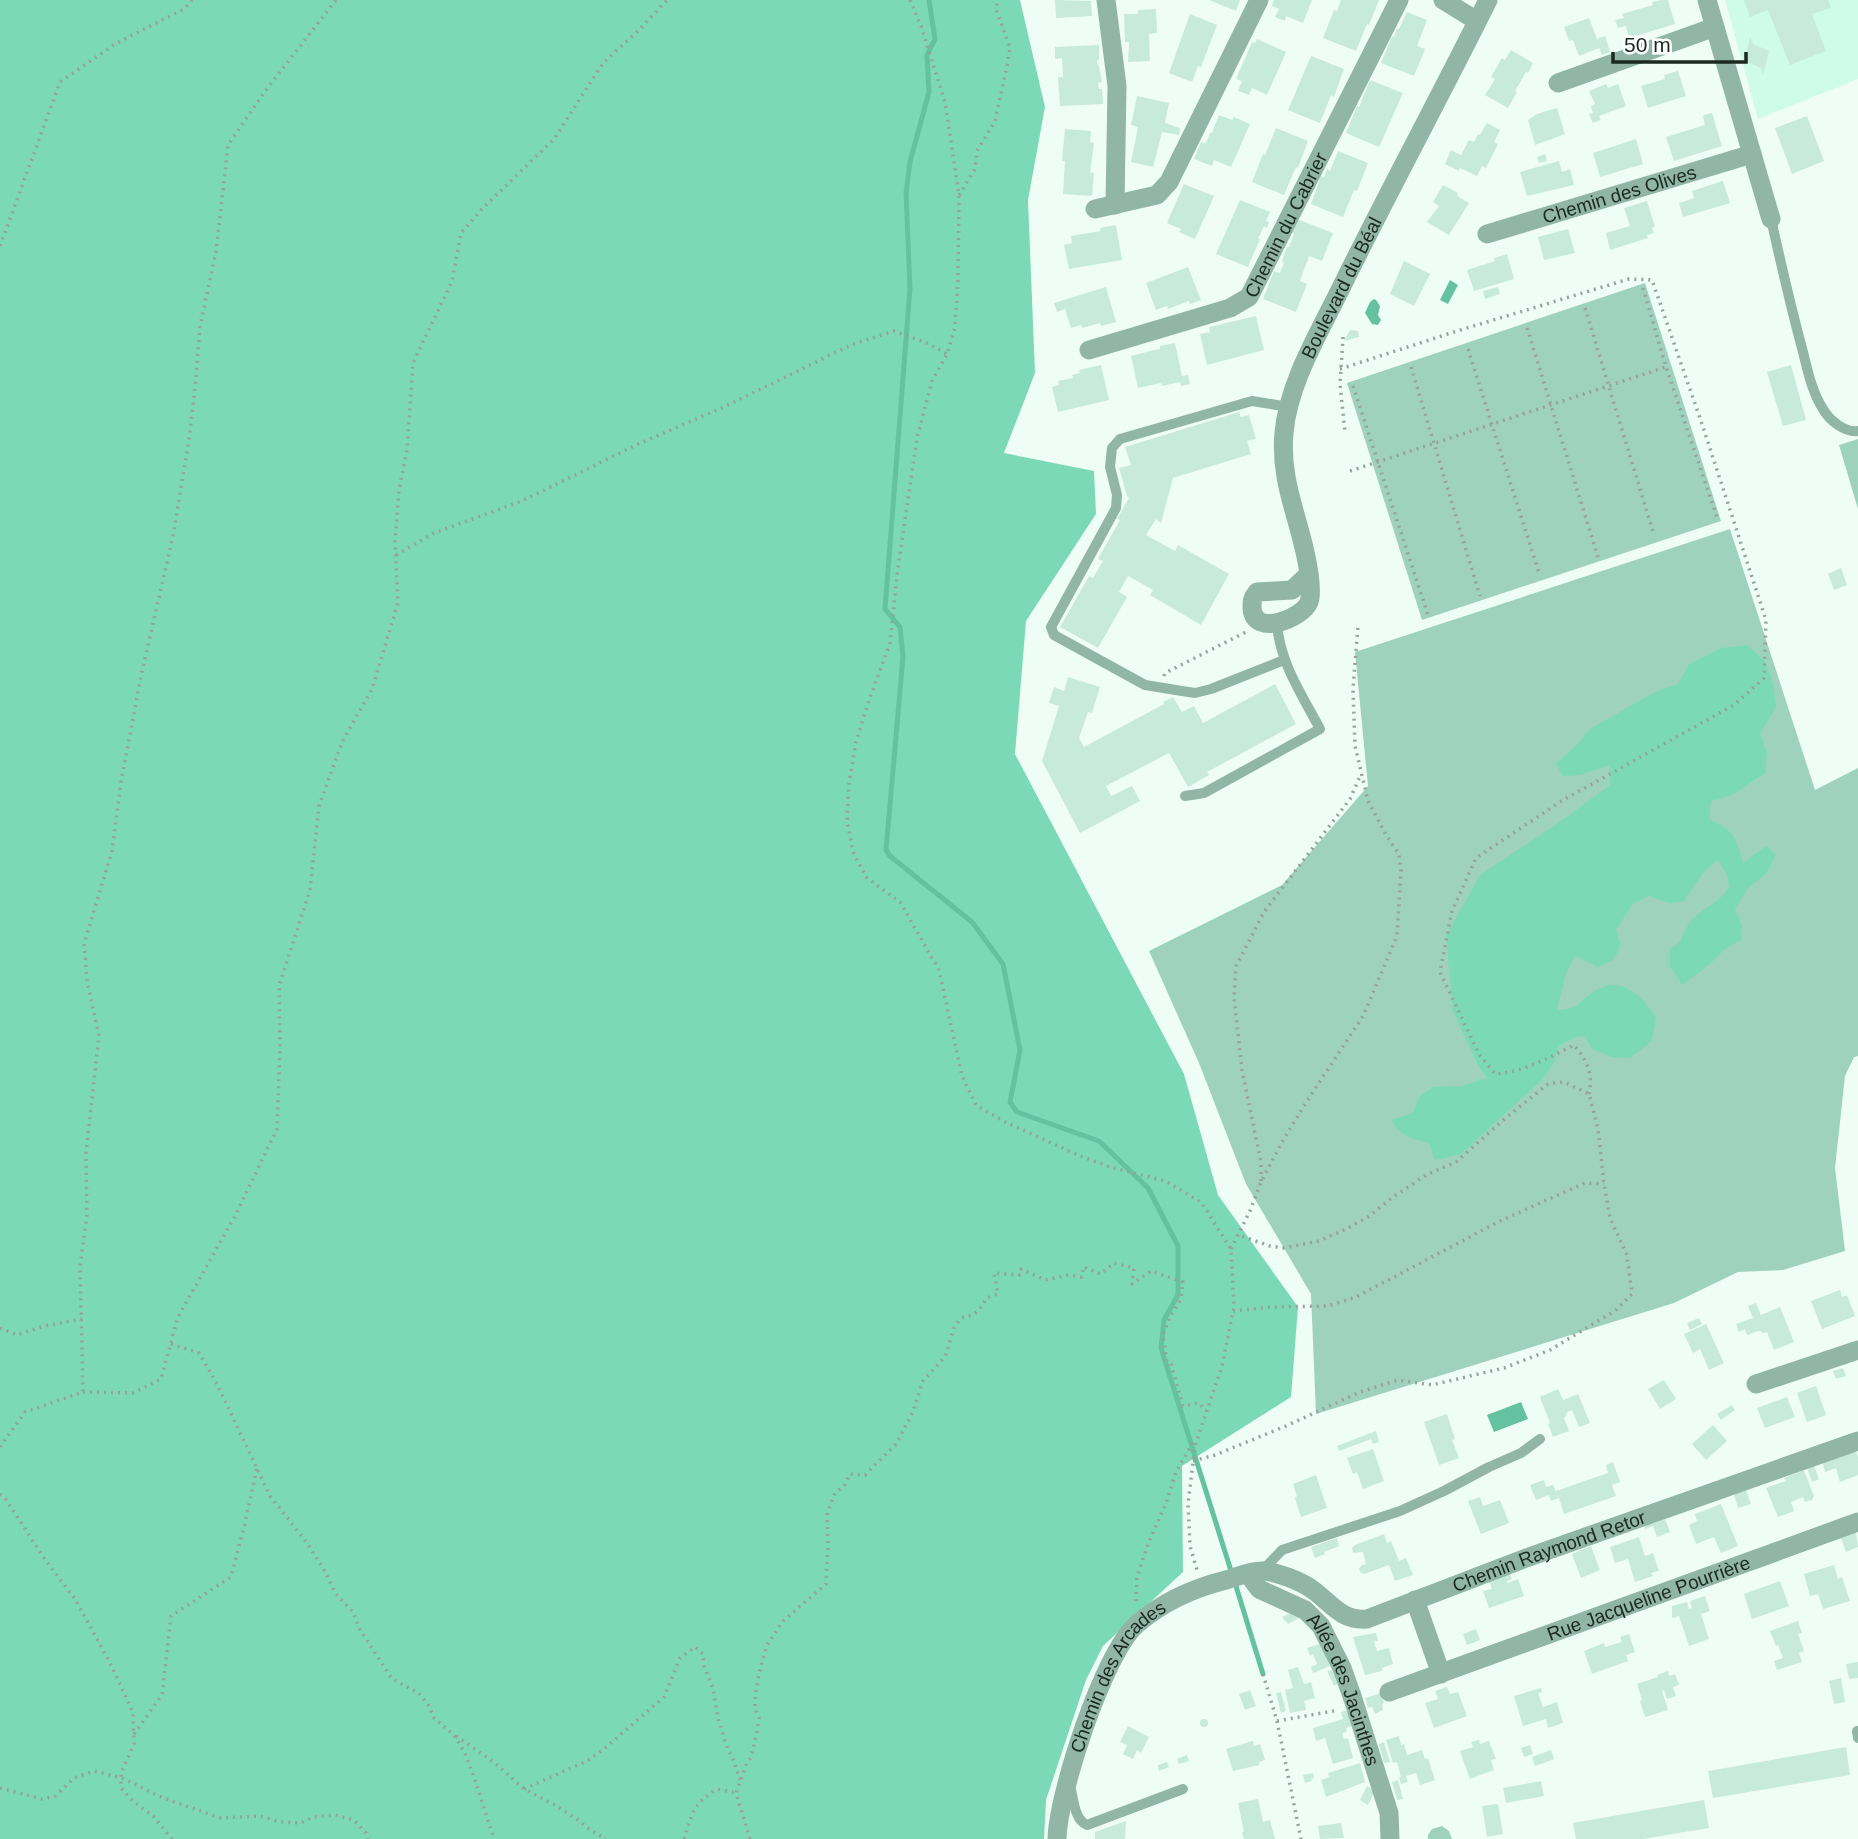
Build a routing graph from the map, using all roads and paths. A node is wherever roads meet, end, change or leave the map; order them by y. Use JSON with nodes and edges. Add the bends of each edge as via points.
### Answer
{"nodes":[{"id":1,"x":192,"y":0,"type":"edge"},
{"id":2,"x":336,"y":0,"type":"edge"},
{"id":3,"x":667,"y":0,"type":"edge"},
{"id":4,"x":910,"y":0,"type":"edge"},
{"id":5,"x":997,"y":0,"type":"edge"},
{"id":6,"x":1106,"y":0,"type":"edge"},
{"id":7,"x":1259,"y":0,"type":"edge"},
{"id":8,"x":1399,"y":0,"type":"edge"},
{"id":9,"x":1443,"y":0,"type":"edge"},
{"id":10,"x":1488,"y":0,"type":"edge"},
{"id":11,"x":1501,"y":0,"type":"edge"},
{"id":12,"x":1707,"y":0,"type":"edge"},
{"id":13,"x":1477,"y":21,"type":"junction"},
{"id":14,"x":1715,"y":27,"type":"junction"},
{"id":15,"x":1558,"y":83,"type":"dead end"},
{"id":16,"x":1752,"y":154,"type":"junction"},
{"id":17,"x":959,"y":195,"type":"junction"},
{"id":18,"x":1115,"y":205,"type":"junction"},
{"id":19,"x":1095,"y":209,"type":"dead end"},
{"id":20,"x":1771,"y":219,"type":"joint"},
{"id":21,"x":1486,"y":234,"type":"dead end"},
{"id":22,"x":0,"y":246,"type":"edge"},
{"id":23,"x":1643,"y":288,"type":"dead end"},
{"id":24,"x":1585,"y":309,"type":"dead end"},
{"id":25,"x":1527,"y":328,"type":"dead end"},
{"id":26,"x":1343,"y":337,"type":"dead end"},
{"id":27,"x":1468,"y":349,"type":"dead end"},
{"id":28,"x":1089,"y":350,"type":"dead end"},
{"id":29,"x":947,"y":354,"type":"junction"},
{"id":30,"x":1411,"y":366,"type":"dead end"},
{"id":31,"x":1665,"y":367,"type":"junction"},
{"id":32,"x":1340,"y":369,"type":"junction"},
{"id":33,"x":1353,"y":386,"type":"dead end"},
{"id":34,"x":1609,"y":386,"type":"junction"},
{"id":35,"x":1550,"y":405,"type":"junction"},
{"id":36,"x":1289,"y":407,"type":"junction"},
{"id":37,"x":1492,"y":424,"type":"junction"},
{"id":38,"x":1858,"y":431,"type":"edge"},
{"id":39,"x":1345,"y":432,"type":"dead end"},
{"id":40,"x":1434,"y":443,"type":"junction"},
{"id":41,"x":1377,"y":462,"type":"junction"},
{"id":42,"x":1350,"y":471,"type":"dead end"},
{"id":43,"x":1717,"y":517,"type":"dead end"},
{"id":44,"x":1654,"y":535,"type":"dead end"},
{"id":45,"x":396,"y":555,"type":"junction"},
{"id":46,"x":1598,"y":557,"type":"dead end"},
{"id":47,"x":1539,"y":573,"type":"dead end"},
{"id":48,"x":1309,"y":574,"type":"junction"},
{"id":49,"x":1480,"y":596,"type":"dead end"},
{"id":50,"x":1428,"y":615,"type":"dead end"},
{"id":51,"x":1270,"y":624,"type":"junction"},
{"id":52,"x":1358,"y":626,"type":"dead end"},
{"id":53,"x":1284,"y":660,"type":"junction"},
{"id":54,"x":1164,"y":688,"type":"junction"},
{"id":55,"x":1362,"y":772,"type":"junction"},
{"id":56,"x":1185,"y":796,"type":"dead end"},
{"id":57,"x":1589,"y":1094,"type":"junction"},
{"id":58,"x":1261,"y":1182,"type":"junction"},
{"id":59,"x":1604,"y":1184,"type":"junction"},
{"id":60,"x":1238,"y":1234,"type":"junction"},
{"id":61,"x":1231,"y":1249,"type":"junction"},
{"id":62,"x":1233,"y":1311,"type":"junction"},
{"id":63,"x":82,"y":1319,"type":"junction"},
{"id":64,"x":0,"y":1328,"type":"edge"},
{"id":65,"x":171,"y":1344,"type":"junction"},
{"id":66,"x":1857,"y":1353,"type":"edge"},
{"id":67,"x":1756,"y":1384,"type":"dead end"},
{"id":68,"x":83,"y":1392,"type":"junction"},
{"id":69,"x":1206,"y":1411,"type":"junction"},
{"id":70,"x":1199,"y":1431,"type":"junction"},
{"id":71,"x":1540,"y":1439,"type":"dead end"},
{"id":72,"x":1858,"y":1441,"type":"edge"},
{"id":73,"x":0,"y":1447,"type":"edge"},
{"id":74,"x":1193,"y":1461,"type":"junction"},
{"id":75,"x":257,"y":1466,"type":"junction"},
{"id":76,"x":0,"y":1493,"type":"edge"},
{"id":77,"x":1858,"y":1522,"type":"edge"},
{"id":78,"x":1254,"y":1573,"type":"junction"},
{"id":79,"x":1204,"y":1585,"type":"junction"},
{"id":80,"x":1415,"y":1601,"type":"junction"},
{"id":81,"x":1135,"y":1627,"type":"junction"},
{"id":82,"x":1263,"y":1674,"type":"dead end"},
{"id":83,"x":1441,"y":1674,"type":"junction"},
{"id":84,"x":1388,"y":1692,"type":"dead end"},
{"id":85,"x":1354,"y":1707,"type":"junction"},
{"id":86,"x":1277,"y":1721,"type":"junction"},
{"id":87,"x":134,"y":1734,"type":"junction"},
{"id":88,"x":454,"y":1735,"type":"junction"},
{"id":89,"x":121,"y":1778,"type":"junction"},
{"id":90,"x":1068,"y":1779,"type":"junction"},
{"id":91,"x":741,"y":1782,"type":"junction"},
{"id":92,"x":0,"y":1788,"type":"edge"},
{"id":93,"x":524,"y":1789,"type":"junction"},
{"id":94,"x":1183,"y":1789,"type":"dead end"},
{"id":95,"x":736,"y":1793,"type":"junction"},
{"id":96,"x":172,"y":1839,"type":"edge"},
{"id":97,"x":368,"y":1839,"type":"edge"},
{"id":98,"x":494,"y":1839,"type":"edge"},
{"id":99,"x":606,"y":1839,"type":"edge"},
{"id":100,"x":684,"y":1839,"type":"edge"},
{"id":101,"x":750,"y":1839,"type":"edge"},
{"id":102,"x":1057,"y":1839,"type":"edge"},
{"id":103,"x":1301,"y":1839,"type":"edge"},
{"id":104,"x":1390,"y":1839,"type":"edge"}],
"edges":[{"from":1,"to":22,"type":"path","via":[[184,9],[115,44],[61,82]]},
{"from":2,"to":63,"type":"path","via":[[228,145],[173,536],[141,676],[112,851],[84,944],[99,1036],[86,1153]]},
{"from":3,"to":45,"type":"path","via":[[603,63],[554,139],[461,233],[452,281],[413,363]]},
{"from":4,"to":17,"type":"path","via":[[945,102]]},
{"from":5,"to":17,"type":"path","via":[[1010,47],[1008,61],[995,121]]},
{"from":6,"to":18,"type":"street","via":[[1117,86]]},
{"from":7,"to":18,"type":"street","via":[[1169,182],[1157,195]]},
{"from":8,"to":28,"type":"street","name":"Chemin du Cabrier","via":[[1249,297],[1230,308]]},
{"from":9,"to":13,"type":"street"},
{"from":10,"to":13,"type":"street","name":"Boulevard du Béal"},
{"from":11,"to":13,"type":"street","name":"Boulevard du Béal"},
{"from":12,"to":14,"type":"street"},
{"from":13,"to":36,"type":"street","name":"Boulevard du Béal","via":[[1311,350]]},
{"from":14,"to":15,"type":"street"},
{"from":14,"to":16,"type":"street"},
{"from":16,"to":20,"type":"street"},
{"from":16,"to":21,"type":"street","name":"Chemin des Olives"},
{"from":17,"to":29,"type":"path","via":[[955,328]]},
{"from":18,"to":19,"type":"street"},
{"from":20,"to":38,"type":"lane","via":[[1813,389],[1836,424]]},
{"from":23,"to":31,"type":"path"},
{"from":24,"to":34,"type":"path"},
{"from":25,"to":35,"type":"path"},
{"from":26,"to":32,"type":"path"},
{"from":27,"to":37,"type":"path"},
{"from":29,"to":45,"type":"path","via":[[894,331],[851,345],[522,501],[434,533]]},
{"from":29,"to":61,"type":"path","via":[[932,381],[917,438],[890,643],[856,742],[847,820],[853,852],[866,877],[901,902],[939,970],[962,1076],[976,1105],[1080,1156],[1165,1181],[1201,1202]]},
{"from":30,"to":40,"type":"path"},
{"from":31,"to":34,"type":"path"},
{"from":31,"to":43,"type":"path"},
{"from":32,"to":39,"type":"path"},
{"from":32,"to":57,"type":"path","via":[[1629,279],[1652,280],[1702,421],[1766,620],[1764,678],[1734,705],[1563,800],[1476,859],[1452,911],[1440,972],[1479,1054],[1495,1074],[1533,1065],[1574,1045],[1592,1078]]},
{"from":33,"to":41,"type":"path"},
{"from":34,"to":35,"type":"path"},
{"from":34,"to":44,"type":"path"},
{"from":35,"to":37,"type":"path"},
{"from":35,"to":46,"type":"path"},
{"from":36,"to":48,"type":"street","name":"Boulevard du Béal","via":[[1283,465]]},
{"from":36,"to":54,"type":"lane","via":[[1252,401],[1120,439],[1112,448],[1116,508],[1051,627],[1054,635],[1145,685]]},
{"from":37,"to":40,"type":"path"},
{"from":37,"to":47,"type":"path"},
{"from":40,"to":41,"type":"path"},
{"from":40,"to":49,"type":"path"},
{"from":41,"to":42,"type":"path"},
{"from":41,"to":50,"type":"path"},
{"from":45,"to":65,"type":"path","via":[[398,603],[372,689],[342,742],[318,806],[310,890],[279,986],[277,1129],[178,1317]]},
{"from":48,"to":51,"type":"street","name":"Boulevard du Béal","via":[[1307,606]]},
{"from":48,"to":51,"type":"street","via":[[1292,590],[1257,592],[1253,597],[1252,612],[1257,620]]},
{"from":51,"to":53,"type":"lane"},
{"from":51,"to":54,"type":"path","via":[[1166,673],[1161,680]]},
{"from":52,"to":55,"type":"path","via":[[1353,689]]},
{"from":53,"to":54,"type":"lane","via":[[1195,693]]},
{"from":53,"to":56,"type":"lane","via":[[1320,729],[1204,793]]},
{"from":55,"to":58,"type":"path","via":[[1350,799],[1264,912],[1236,966],[1234,997],[1242,1070]]},
{"from":55,"to":58,"type":"path","via":[[1368,801],[1399,854],[1397,936],[1363,1016]]},
{"from":57,"to":59,"type":"path"},
{"from":57,"to":60,"type":"path","via":[[1564,1082],[1548,1084],[1456,1162],[1428,1174],[1368,1217],[1319,1241],[1284,1248]]},
{"from":58,"to":60,"type":"path"},
{"from":59,"to":62,"type":"path","via":[[1585,1183],[1500,1221],[1356,1297],[1328,1306]]},
{"from":59,"to":74,"type":"path","via":[[1610,1218],[1627,1255],[1632,1294],[1616,1310],[1550,1350],[1504,1368],[1432,1385],[1398,1380]]},
{"from":60,"to":61,"type":"path"},
{"from":61,"to":62,"type":"path"},
{"from":62,"to":69,"type":"path","via":[[1222,1366]]},
{"from":63,"to":64,"type":"path","via":[[17,1335]]},
{"from":63,"to":68,"type":"path"},
{"from":65,"to":68,"type":"path","via":[[161,1379],[133,1393]]},
{"from":65,"to":75,"type":"path","via":[[199,1353]]},
{"from":66,"to":67,"type":"street"},
{"from":68,"to":73,"type":"path","via":[[25,1412]]},
{"from":69,"to":70,"type":"path"},
{"from":69,"to":91,"type":"path","via":[[1199,1403],[1184,1406],[1167,1362],[1163,1335],[1181,1299],[1183,1282],[1151,1271],[1132,1284],[1134,1268],[1114,1263],[1101,1273],[1083,1267],[1082,1277],[1045,1280],[1021,1269],[1020,1275],[994,1273],[998,1294],[987,1298],[973,1315],[961,1318],[954,1328],[945,1357],[923,1381],[897,1443],[865,1475],[850,1474],[835,1493],[827,1515],[826,1584],[783,1621],[767,1645],[754,1698],[757,1732]]},
{"from":70,"to":74,"type":"path"},
{"from":70,"to":81,"type":"path","via":[[1176,1472],[1147,1544],[1137,1577]]},
{"from":71,"to":78,"type":"lane","via":[[1521,1453],[1400,1511],[1282,1550]]},
{"from":72,"to":80,"type":"street","name":"Chemin Raymond Retor"},
{"from":74,"to":79,"type":"path","via":[[1190,1546]]},
{"from":75,"to":87,"type":"path","via":[[231,1577],[171,1616],[162,1695]]},
{"from":75,"to":88,"type":"path","via":[[270,1496],[353,1612],[391,1679],[419,1693],[434,1718]]},
{"from":76,"to":87,"type":"path","via":[[75,1599],[133,1712]]},
{"from":77,"to":83,"type":"street","name":"Rue Jacqueline Pourrière"},
{"from":78,"to":79,"type":"street","name":"Chemin des Arcades"},
{"from":78,"to":80,"type":"street","name":"Chemin Raymond Retor","via":[[1300,1582],[1355,1620]]},
{"from":78,"to":85,"type":"street","name":"Allée des Jacinthes","via":[[1259,1589],[1305,1610],[1321,1626],[1342,1668]]},
{"from":79,"to":81,"type":"street","name":"Chemin des Arcades"},
{"from":80,"to":83,"type":"street"},
{"from":81,"to":90,"type":"street","name":"Chemin des Arcades","via":[[1101,1684]]},
{"from":82,"to":86,"type":"path"},
{"from":83,"to":84,"type":"street","name":"Rue Jacqueline Pourrière"},
{"from":85,"to":86,"type":"path"},
{"from":85,"to":104,"type":"street","name":"Allée des Jacinthes","via":[[1389,1813]]},
{"from":86,"to":103,"type":"path"},
{"from":87,"to":89,"type":"path"},
{"from":88,"to":93,"type":"path"},
{"from":88,"to":98,"type":"path","via":[[473,1774]]},
{"from":89,"to":92,"type":"path","via":[[94,1771],[74,1778],[55,1796],[42,1799]]},
{"from":89,"to":96,"type":"path","via":[[121,1788]]},
{"from":89,"to":97,"type":"path","via":[[221,1818],[259,1816],[301,1824],[313,1817],[335,1815],[354,1820]]},
{"from":90,"to":94,"type":"lane","via":[[1076,1813],[1087,1825]]},
{"from":90,"to":102,"type":"street","name":"Chemin des Arcades"},
{"from":91,"to":93,"type":"path","via":[[718,1718],[703,1654],[695,1647],[680,1658],[664,1697],[604,1749]]},
{"from":91,"to":95,"type":"path"},
{"from":93,"to":99,"type":"path"},
{"from":95,"to":100,"type":"path","via":[[717,1789],[703,1797]]},
{"from":95,"to":101,"type":"path"}]}
